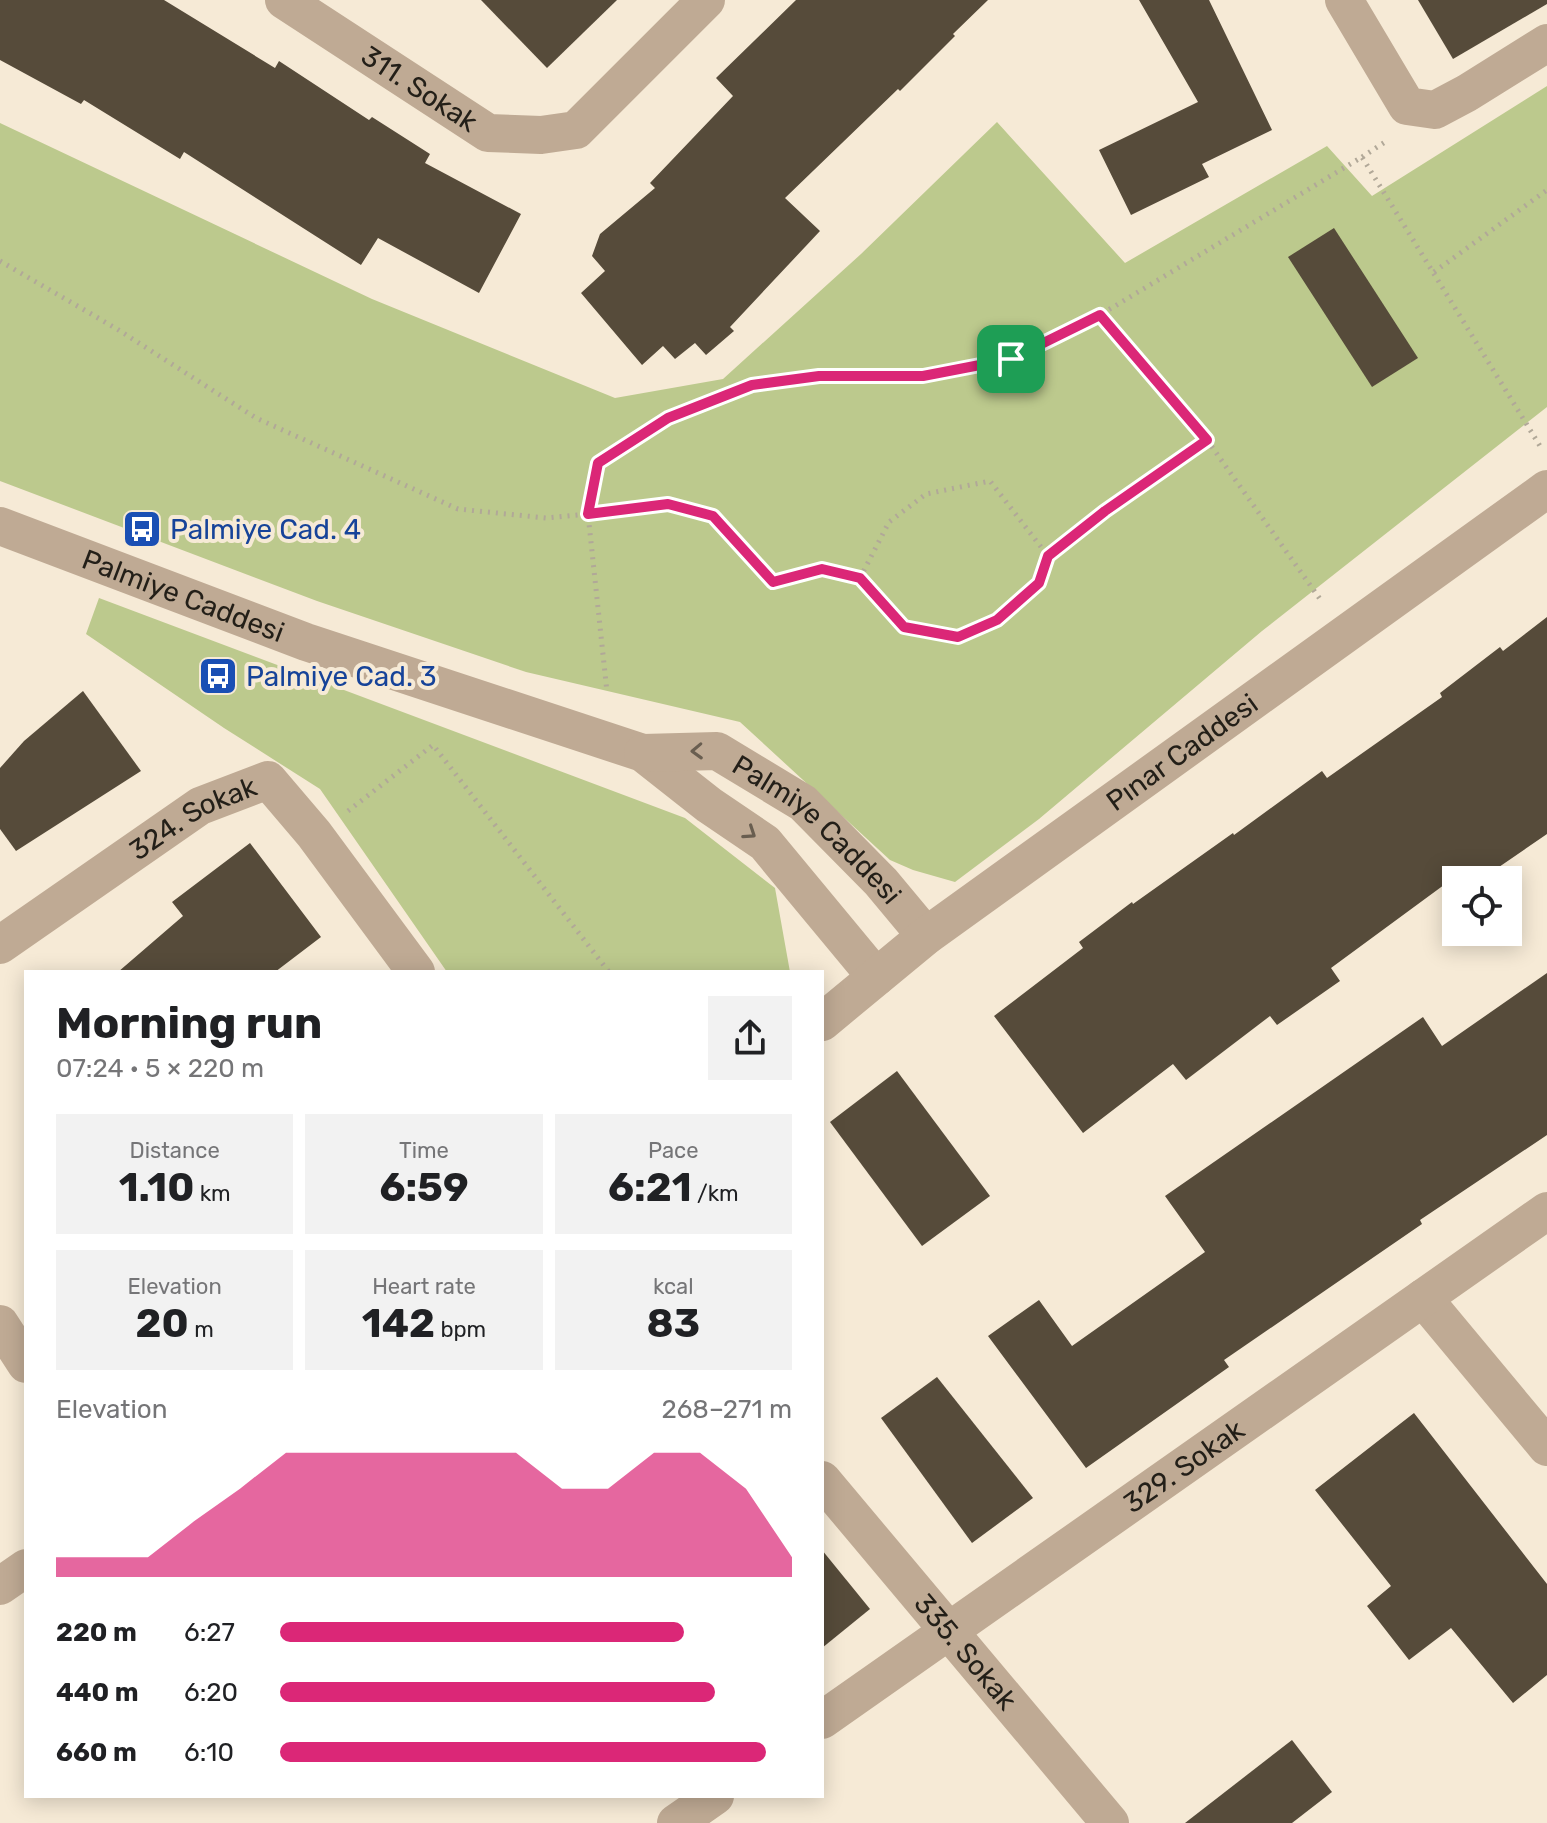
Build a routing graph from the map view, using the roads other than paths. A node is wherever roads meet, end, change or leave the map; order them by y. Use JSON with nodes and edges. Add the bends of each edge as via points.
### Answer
{"nodes":[{"id":1,"x":284,"y":0,"type":"edge"},
{"id":2,"x":706,"y":0,"type":"edge"},
{"id":3,"x":1344,"y":0,"type":"edge"},
{"id":4,"x":1547,"y":43,"type":"edge"},
{"id":5,"x":1547,"y":489,"type":"edge"},
{"id":6,"x":0,"y":526,"type":"edge"},
{"id":7,"x":643,"y":753,"type":"junction"},
{"id":8,"x":926,"y":936,"type":"junction"},
{"id":9,"x":0,"y":945,"type":"edge"},
{"id":10,"x":415,"y":970,"type":"edge"},
{"id":11,"x":876,"y":977,"type":"junction"},
{"id":12,"x":824,"y":1020,"type":"edge"},
{"id":13,"x":1547,"y":1211,"type":"edge"},
{"id":14,"x":1423,"y":1298,"type":"junction"},
{"id":15,"x":0,"y":1324,"type":"edge"},
{"id":16,"x":24,"y":1361,"type":"edge"},
{"id":17,"x":1547,"y":1447,"type":"edge"},
{"id":18,"x":824,"y":1482,"type":"edge"},
{"id":19,"x":24,"y":1569,"type":"edge"},
{"id":20,"x":0,"y":1586,"type":"edge"},
{"id":21,"x":950,"y":1631,"type":"junction"},
{"id":22,"x":824,"y":1719,"type":"edge"},
{"id":23,"x":712,"y":1798,"type":"edge"},
{"id":24,"x":676,"y":1823,"type":"edge"},
{"id":25,"x":1110,"y":1823,"type":"edge"}],
"edges":[{"from":1,"to":2,"type":"street","name":"311. Sokak","via":[[488,133],[541,135],[576,130]]},
{"from":3,"to":4,"type":"street","via":[[1407,106],[1435,110]]},
{"from":5,"to":8,"type":"street","name":"Pınar Caddesi"},
{"from":6,"to":7,"type":"street","name":"Palmiye Caddesi","via":[[306,642]]},
{"from":8,"to":7,"type":"street","name":"Palmiye Caddesi","one_way":true,"via":[[803,803],[717,751]]},
{"from":7,"to":11,"type":"street","name":"Palmiye Caddesi","one_way":true,"via":[[765,843]]},
{"from":8,"to":11,"type":"street","name":"Pınar Caddesi"},
{"from":9,"to":10,"type":"street","name":"324. Sokak","via":[[200,806],[268,780]]},
{"from":11,"to":12,"type":"street","name":"Pınar Caddesi"},
{"from":13,"to":14,"type":"street","name":"329. Sokak"},
{"from":14,"to":17,"type":"street"},
{"from":14,"to":21,"type":"street","name":"329. Sokak"},
{"from":15,"to":16,"type":"street"},
{"from":18,"to":21,"type":"street","name":"335. Sokak"},
{"from":19,"to":20,"type":"street"},
{"from":21,"to":22,"type":"street","name":"329. Sokak"},
{"from":21,"to":25,"type":"street","name":"335. Sokak"},
{"from":23,"to":24,"type":"street"}]}
